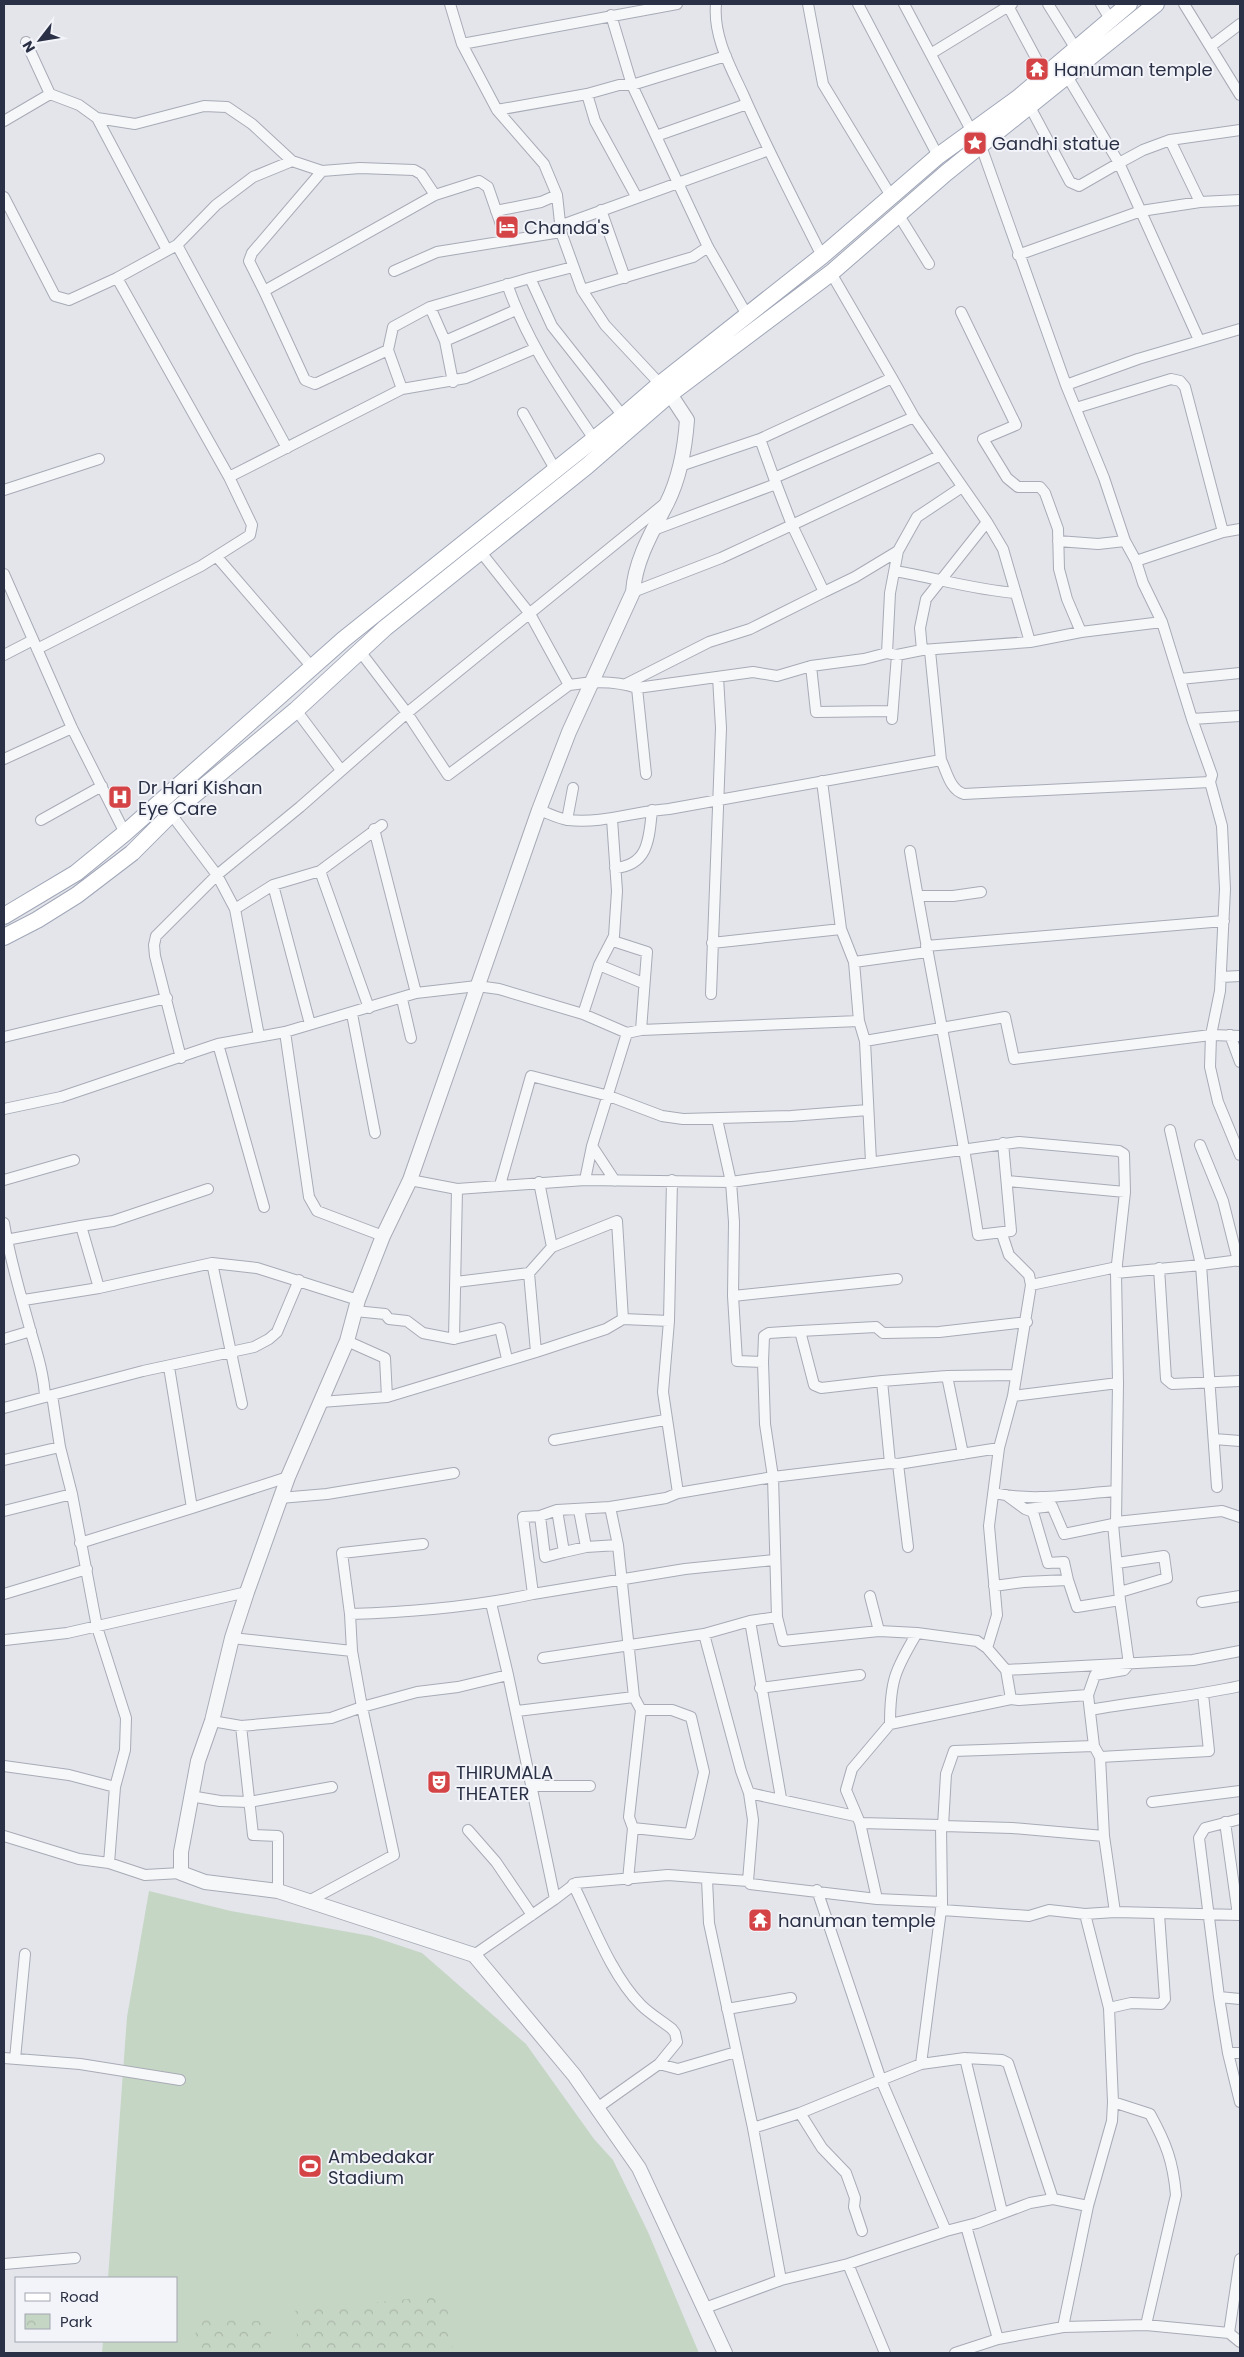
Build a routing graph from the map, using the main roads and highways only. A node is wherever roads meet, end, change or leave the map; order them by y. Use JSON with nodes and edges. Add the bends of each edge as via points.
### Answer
{"nodes":[{"id":1,"x":1129,"y":4,"type":"edge"},
{"id":2,"x":1156,"y":4,"type":"edge"},
{"id":3,"x":1107,"y":22,"type":"junction"},
{"id":4,"x":1116,"y":38,"type":"junction"},
{"id":5,"x":976,"y":139,"type":"junction"},
{"id":6,"x":664,"y":389,"type":"junction"},
{"id":7,"x":4,"y":916,"type":"edge"},
{"id":8,"x":4,"y":937,"type":"edge"}],
"edges":[{"from":1,"to":3,"type":"main road"},
{"from":2,"to":4,"type":"main road"},
{"from":3,"to":4,"type":"main road"},
{"from":3,"to":5,"type":"main road"},
{"from":4,"to":5,"type":"main road","via":[[1029,106]]},
{"from":5,"to":6,"type":"main road","via":[[898,214],[830,273]]},
{"from":5,"to":6,"type":"main road","via":[[938,156],[822,256],[747,315]]},
{"from":6,"to":7,"type":"main road","via":[[555,469],[312,667],[76,873]]},
{"from":6,"to":8,"type":"main road","via":[[587,466],[359,650],[296,710],[171,814],[132,853],[77,895]]}]}
